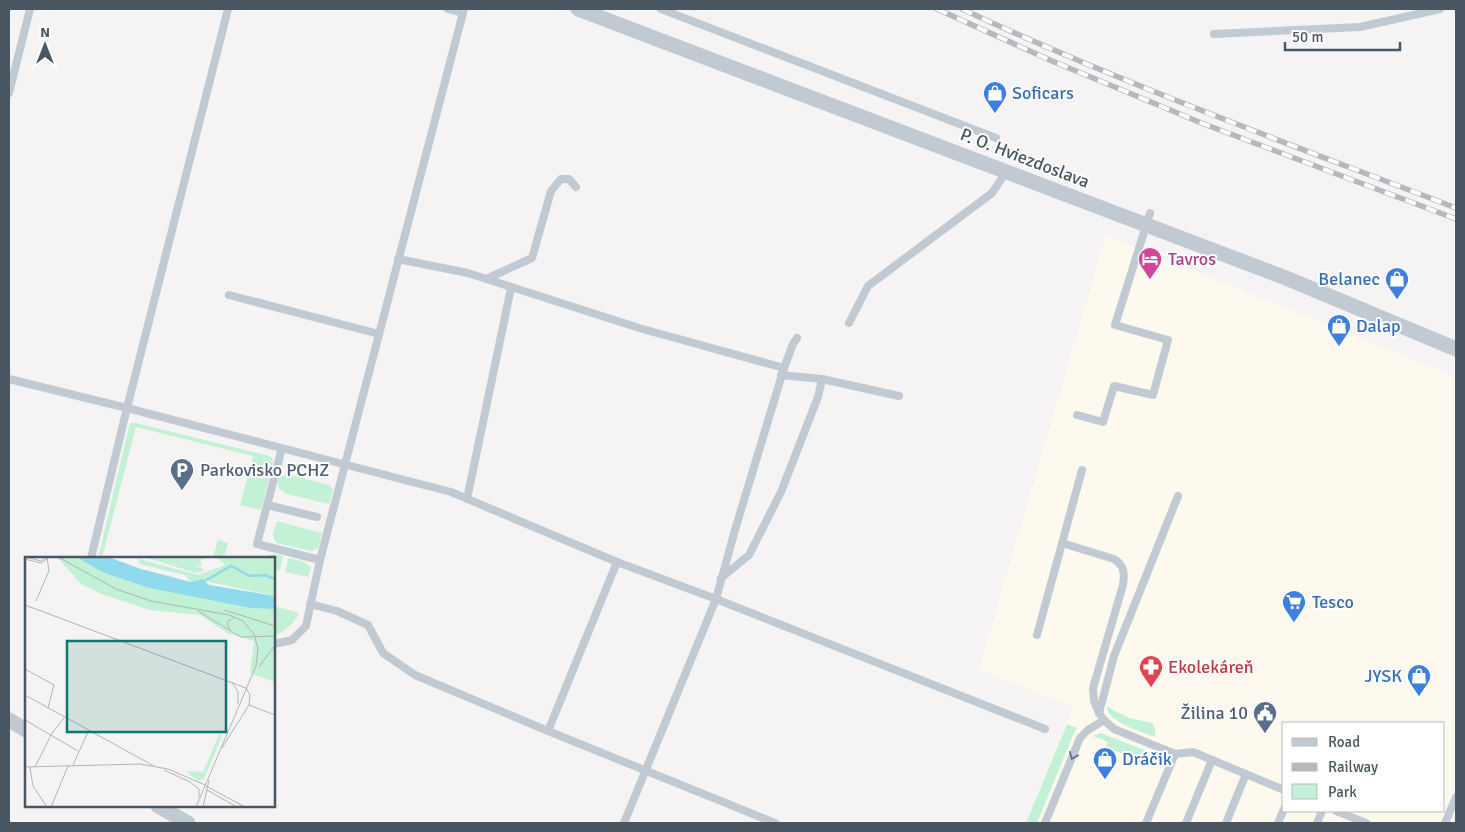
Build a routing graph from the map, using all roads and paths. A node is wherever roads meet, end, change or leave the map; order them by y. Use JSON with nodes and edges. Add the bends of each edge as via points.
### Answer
{"nodes":[{"id":1,"x":30,"y":9,"type":"edge"},
{"id":2,"x":228,"y":9,"type":"edge"},
{"id":3,"x":448,"y":9,"type":"edge"},
{"id":4,"x":578,"y":9,"type":"edge"},
{"id":5,"x":661,"y":9,"type":"edge"},
{"id":6,"x":1440,"y":9,"type":"edge"},
{"id":7,"x":463,"y":11,"type":"edge"},
{"id":8,"x":1214,"y":34,"type":"dead end"},
{"id":9,"x":9,"y":93,"type":"edge"},
{"id":10,"x":996,"y":138,"type":"dead end"},
{"id":11,"x":1006,"y":172,"type":"junction"},
{"id":12,"x":576,"y":187,"type":"dead end"},
{"id":13,"x":1148,"y":218,"type":"junction"},
{"id":14,"x":398,"y":259,"type":"junction"},
{"id":15,"x":486,"y":280,"type":"junction"},
{"id":16,"x":511,"y":288,"type":"junction"},
{"id":17,"x":229,"y":295,"type":"dead end"},
{"id":18,"x":849,"y":323,"type":"dead end"},
{"id":19,"x":379,"y":334,"type":"junction"},
{"id":20,"x":797,"y":338,"type":"dead end"},
{"id":21,"x":1456,"y":349,"type":"edge"},
{"id":22,"x":782,"y":372,"type":"junction"},
{"id":23,"x":9,"y":379,"type":"edge"},
{"id":24,"x":822,"y":380,"type":"junction"},
{"id":25,"x":899,"y":396,"type":"dead end"},
{"id":26,"x":127,"y":408,"type":"junction"},
{"id":27,"x":1077,"y":415,"type":"dead end"},
{"id":28,"x":282,"y":448,"type":"junction"},
{"id":29,"x":345,"y":464,"type":"junction"},
{"id":30,"x":1082,"y":470,"type":"dead end"},
{"id":31,"x":1178,"y":496,"type":"dead end"},
{"id":32,"x":468,"y":499,"type":"junction"},
{"id":33,"x":267,"y":505,"type":"junction"},
{"id":34,"x":317,"y":517,"type":"dead end"},
{"id":35,"x":1062,"y":543,"type":"junction"},
{"id":36,"x":91,"y":557,"type":"edge"},
{"id":37,"x":320,"y":560,"type":"junction"},
{"id":38,"x":618,"y":562,"type":"junction"},
{"id":39,"x":721,"y":578,"type":"junction"},
{"id":40,"x":716,"y":599,"type":"junction"},
{"id":41,"x":310,"y":604,"type":"junction"},
{"id":42,"x":1037,"y":635,"type":"dead end"},
{"id":43,"x":275,"y":644,"type":"edge"},
{"id":44,"x":1099,"y":713,"type":"junction"},
{"id":45,"x":9,"y":720,"type":"edge"},
{"id":46,"x":1104,"y":720,"type":"junction"},
{"id":47,"x":25,"y":729,"type":"edge"},
{"id":48,"x":1045,"y":730,"type":"dead end"},
{"id":49,"x":548,"y":731,"type":"junction"},
{"id":50,"x":1175,"y":754,"type":"junction"},
{"id":51,"x":1212,"y":760,"type":"junction"},
{"id":52,"x":646,"y":770,"type":"junction"},
{"id":53,"x":1246,"y":774,"type":"junction"},
{"id":54,"x":1282,"y":789,"type":"edge"},
{"id":55,"x":1456,"y":797,"type":"edge"},
{"id":56,"x":160,"y":807,"type":"edge"},
{"id":57,"x":1338,"y":812,"type":"edge"},
{"id":58,"x":1361,"y":822,"type":"edge"},
{"id":59,"x":188,"y":823,"type":"edge"},
{"id":60,"x":624,"y":823,"type":"edge"},
{"id":61,"x":775,"y":823,"type":"edge"},
{"id":62,"x":1045,"y":823,"type":"edge"},
{"id":63,"x":1146,"y":823,"type":"edge"},
{"id":64,"x":1186,"y":823,"type":"edge"},
{"id":65,"x":1226,"y":823,"type":"edge"},
{"id":66,"x":1445,"y":823,"type":"edge"}],
"edges":[{"from":1,"to":9,"type":"lane"},
{"from":2,"to":26,"type":"lane"},
{"from":3,"to":7,"type":"lane"},
{"from":4,"to":11,"type":"street","name":"P. O. Hviezdoslava"},
{"from":5,"to":10,"type":"lane"},
{"from":6,"to":8,"type":"lane","via":[[1360,27]]},
{"from":7,"to":14,"type":"lane"},
{"from":11,"to":13,"type":"street","name":"P. O. Hviezdoslava"},
{"from":11,"to":18,"type":"lane","via":[[992,193],[868,286]]},
{"from":12,"to":15,"type":"lane","via":[[569,180],[561,179],[551,192],[532,258]]},
{"from":13,"to":21,"type":"street","name":"P. O. Hviezdoslava"},
{"from":13,"to":27,"type":"lane","via":[[1115,325],[1168,340],[1153,395],[1114,386],[1103,422]]},
{"from":14,"to":15,"type":"lane","via":[[468,273]]},
{"from":14,"to":19,"type":"lane"},
{"from":15,"to":16,"type":"lane"},
{"from":16,"to":22,"type":"lane"},
{"from":16,"to":32,"type":"lane"},
{"from":17,"to":19,"type":"lane"},
{"from":19,"to":29,"type":"lane"},
{"from":20,"to":22,"type":"lane"},
{"from":22,"to":24,"type":"lane"},
{"from":22,"to":39,"type":"lane"},
{"from":23,"to":26,"type":"lane"},
{"from":24,"to":25,"type":"lane"},
{"from":24,"to":39,"type":"lane","via":[[781,492],[749,555]]},
{"from":26,"to":28,"type":"lane"},
{"from":26,"to":36,"type":"lane"},
{"from":28,"to":29,"type":"lane"},
{"from":28,"to":33,"type":"lane"},
{"from":29,"to":32,"type":"lane"},
{"from":29,"to":37,"type":"lane"},
{"from":30,"to":35,"type":"lane"},
{"from":31,"to":44,"type":"lane","via":[[1114,656]]},
{"from":32,"to":38,"type":"lane"},
{"from":33,"to":34,"type":"lane"},
{"from":33,"to":37,"type":"lane","via":[[257,544]]},
{"from":35,"to":42,"type":"lane"},
{"from":35,"to":44,"type":"lane","via":[[1114,558],[1124,572],[1093,688]]},
{"from":37,"to":41,"type":"lane"},
{"from":38,"to":40,"type":"lane"},
{"from":38,"to":49,"type":"lane"},
{"from":39,"to":40,"type":"lane"},
{"from":40,"to":48,"type":"lane"},
{"from":40,"to":52,"type":"lane"},
{"from":41,"to":43,"type":"lane","via":[[306,626],[292,640]]},
{"from":41,"to":49,"type":"lane","via":[[337,611],[368,625],[383,653],[415,675]]},
{"from":44,"to":46,"type":"lane"},
{"from":45,"to":47,"type":"street"},
{"from":46,"to":50,"type":"lane","via":[[1114,729]]},
{"from":46,"to":62,"type":"lane","one_way":true,"via":[[1080,738]]},
{"from":49,"to":52,"type":"lane"},
{"from":50,"to":51,"type":"lane","via":[[1194,752]]},
{"from":50,"to":63,"type":"lane"},
{"from":51,"to":53,"type":"lane"},
{"from":51,"to":64,"type":"lane"},
{"from":52,"to":60,"type":"lane"},
{"from":52,"to":61,"type":"lane"},
{"from":53,"to":54,"type":"lane"},
{"from":53,"to":65,"type":"lane"},
{"from":55,"to":66,"type":"lane"},
{"from":56,"to":59,"type":"street"},
{"from":57,"to":58,"type":"lane"}]}
